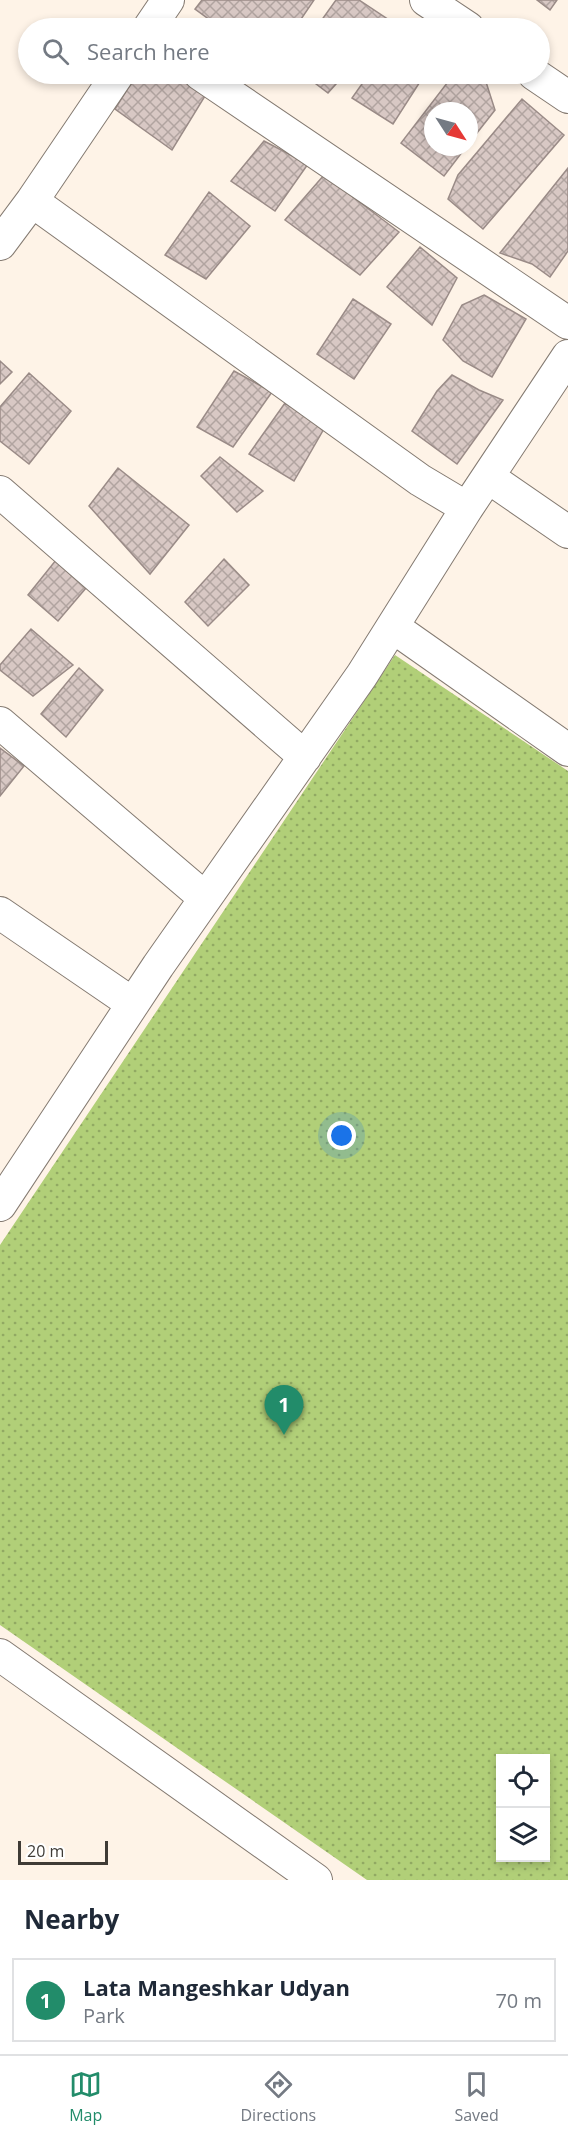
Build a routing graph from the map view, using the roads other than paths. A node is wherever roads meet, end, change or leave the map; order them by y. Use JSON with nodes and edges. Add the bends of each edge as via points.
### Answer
{"nodes":[{"id":1,"x":168,"y":0,"type":"edge"},
{"id":2,"x":426,"y":0,"type":"edge"},
{"id":3,"x":156,"y":18,"type":"edge"},
{"id":4,"x":453,"y":18,"type":"edge"},
{"id":5,"x":111,"y":84,"type":"edge"},
{"id":6,"x":215,"y":84,"type":"edge"},
{"id":7,"x":549,"y":84,"type":"edge"},
{"id":8,"x":568,"y":97,"type":"edge"},
{"id":9,"x":32,"y":201,"type":"junction"},
{"id":10,"x":0,"y":244,"type":"edge"},
{"id":11,"x":568,"y":323,"type":"edge"},
{"id":12,"x":568,"y":357,"type":"edge"},
{"id":13,"x":488,"y":477,"type":"junction"},
{"id":14,"x":0,"y":492,"type":"edge"},
{"id":15,"x":467,"y":508,"type":"junction"},
{"id":16,"x":568,"y":532,"type":"edge"},
{"id":17,"x":393,"y":627,"type":"junction"},
{"id":18,"x":0,"y":723,"type":"edge"},
{"id":19,"x":568,"y":750,"type":"edge"},
{"id":20,"x":305,"y":757,"type":"junction"},
{"id":21,"x":205,"y":898,"type":"junction"},
{"id":22,"x":0,"y":913,"type":"edge"},
{"id":23,"x":133,"y":1004,"type":"junction"},
{"id":24,"x":9,"y":1171,"type":"edge"},
{"id":25,"x":0,"y":1205,"type":"edge"},
{"id":26,"x":0,"y":1654,"type":"edge"},
{"id":27,"x":316,"y":1880,"type":"edge"}],
"edges":[{"from":1,"to":3,"type":"street"},
{"from":2,"to":4,"type":"street"},
{"from":5,"to":9,"type":"street"},
{"from":6,"to":11,"type":"street"},
{"from":7,"to":8,"type":"street"},
{"from":9,"to":10,"type":"street"},
{"from":9,"to":15,"type":"street","via":[[420,480]]},
{"from":12,"to":13,"type":"street"},
{"from":13,"to":15,"type":"street"},
{"from":13,"to":16,"type":"street"},
{"from":14,"to":20,"type":"street"},
{"from":15,"to":17,"type":"street"},
{"from":17,"to":19,"type":"street"},
{"from":17,"to":20,"type":"street"},
{"from":18,"to":21,"type":"street"},
{"from":20,"to":21,"type":"street"},
{"from":21,"to":23,"type":"street"},
{"from":22,"to":23,"type":"street"},
{"from":23,"to":24,"type":"street"},
{"from":24,"to":25,"type":"street"},
{"from":26,"to":27,"type":"street"}]}
